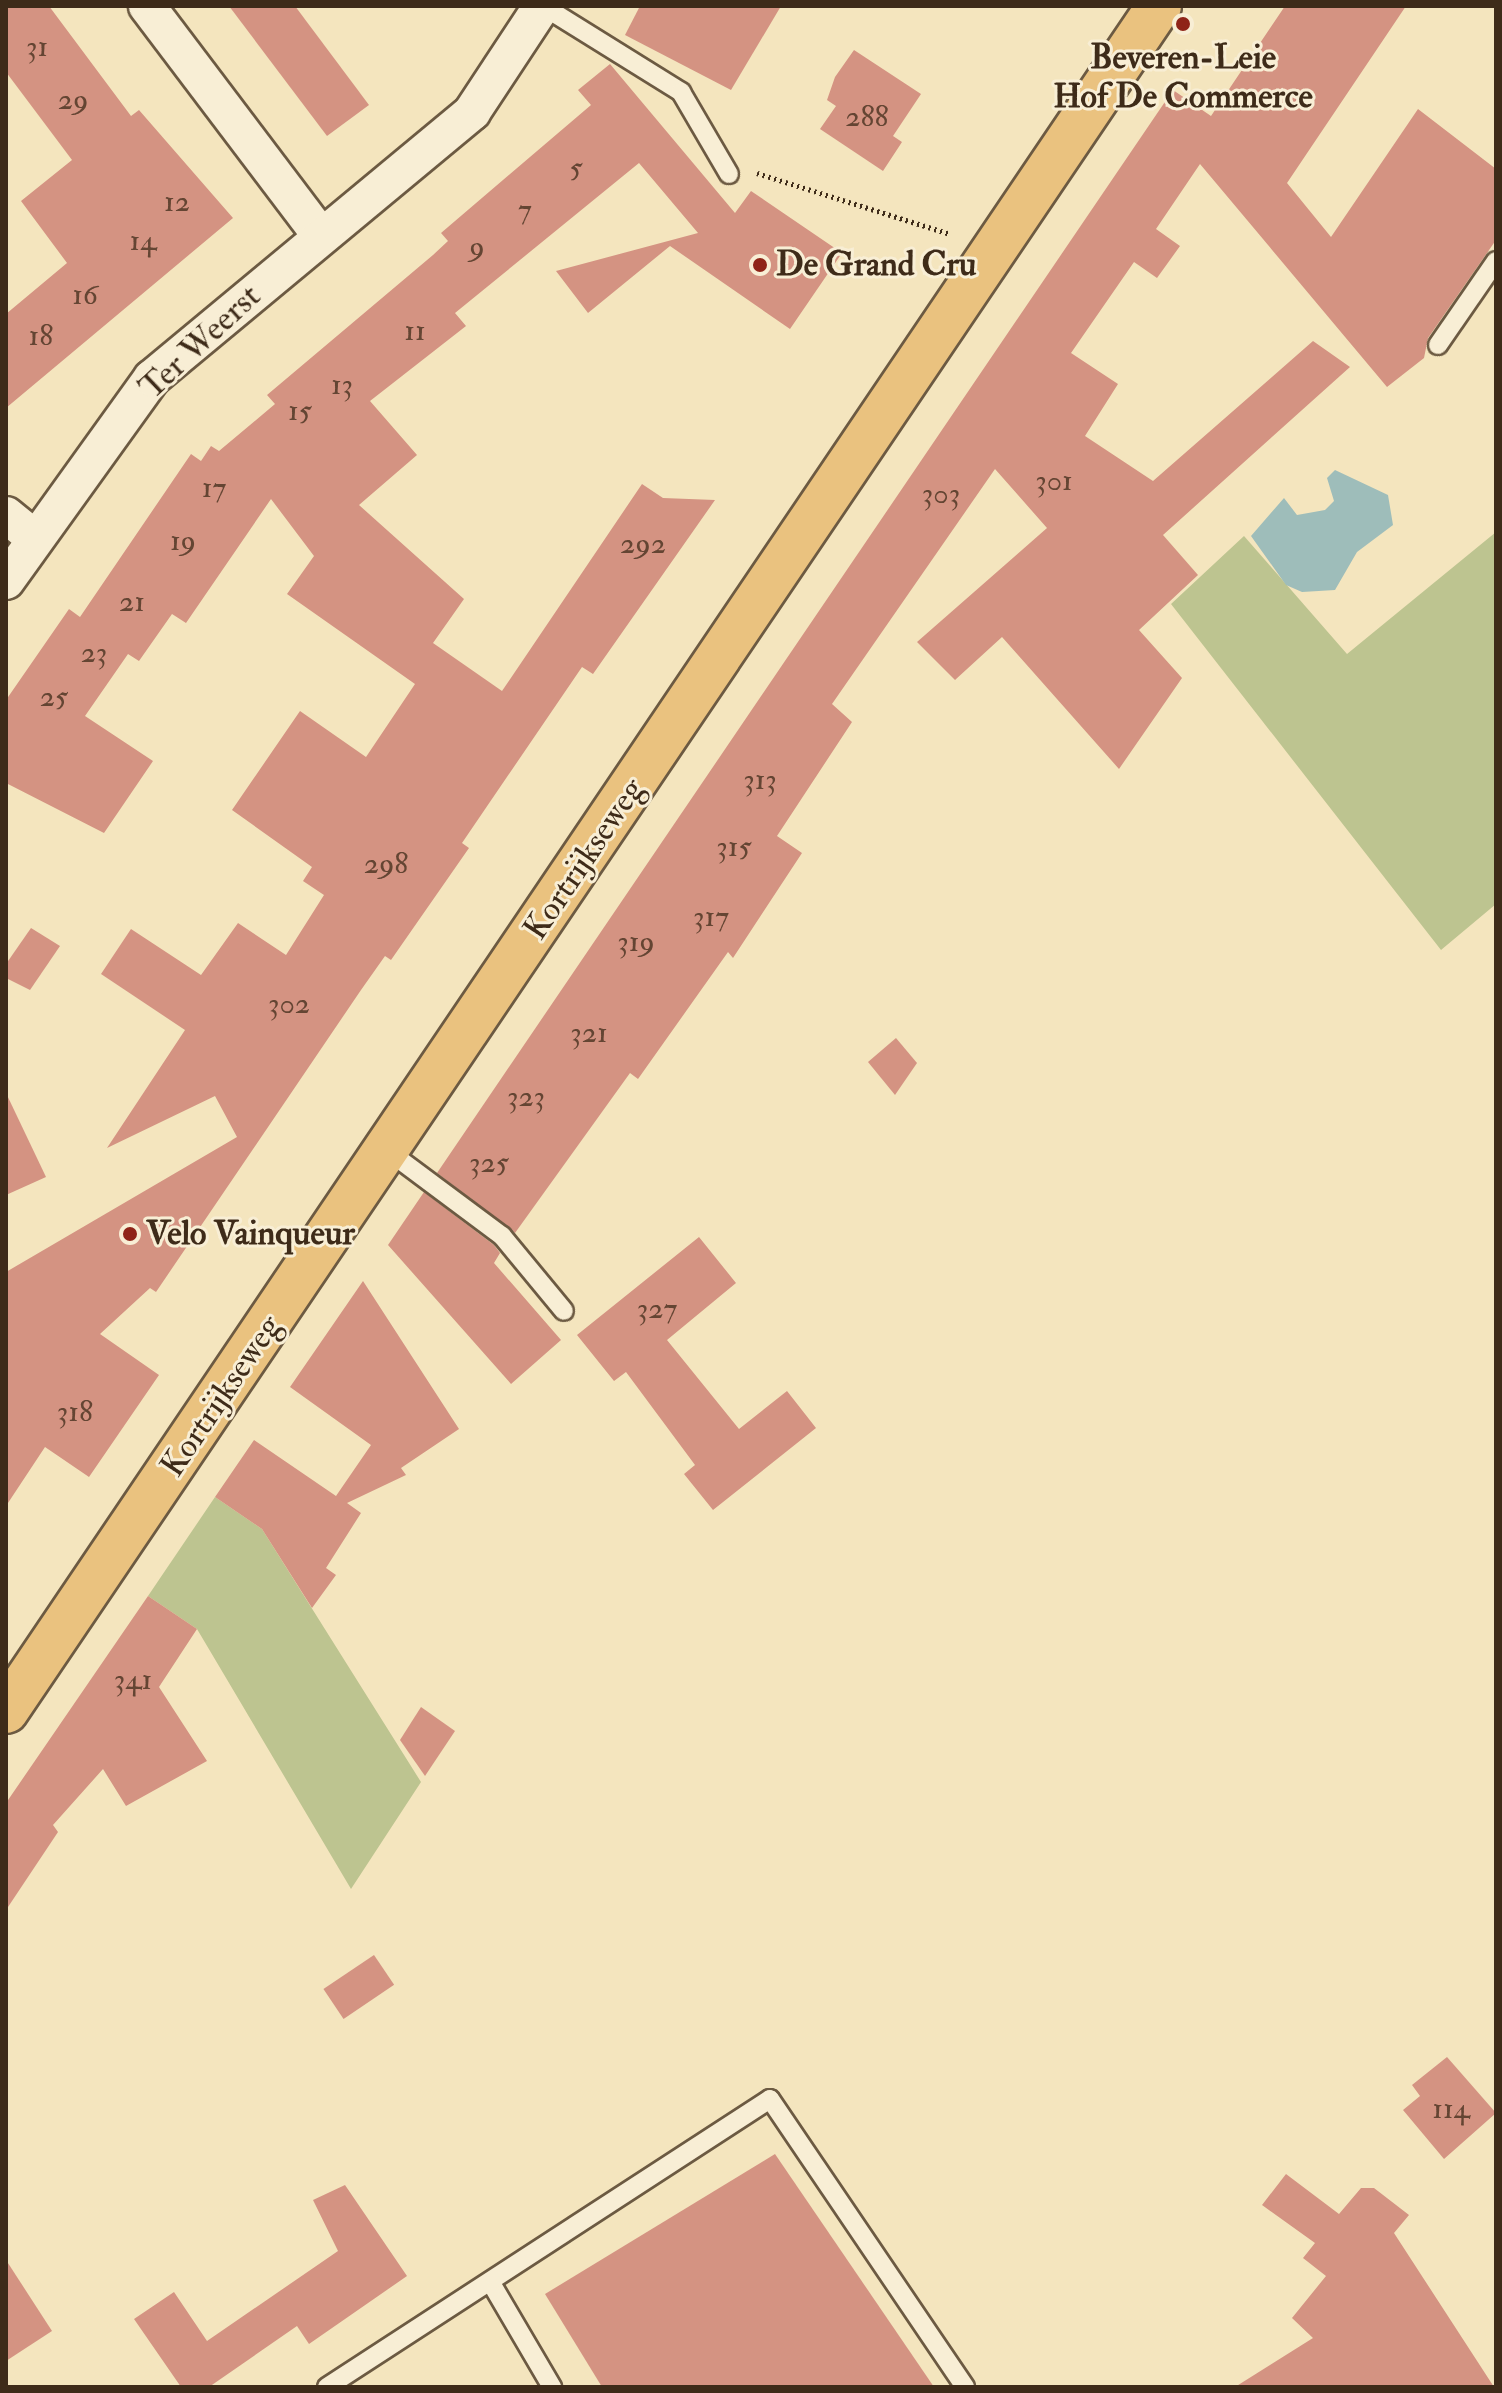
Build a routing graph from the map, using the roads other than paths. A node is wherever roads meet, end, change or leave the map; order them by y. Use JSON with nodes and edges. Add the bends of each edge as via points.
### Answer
{"nodes":[{"id":1,"x":147,"y":6,"type":"edge"},
{"id":2,"x":543,"y":6,"type":"edge"},
{"id":3,"x":1159,"y":6,"type":"edge"},
{"id":4,"x":729,"y":174,"type":"road end"},
{"id":5,"x":320,"y":235,"type":"junction"},
{"id":6,"x":1496,"y":261,"type":"edge"},
{"id":7,"x":1438,"y":345,"type":"dead end"},
{"id":8,"x":6,"y":515,"type":"edge"},
{"id":9,"x":34,"y":538,"type":"junction"},
{"id":10,"x":6,"y":581,"type":"edge"},
{"id":11,"x":388,"y":1151,"type":"junction"},
{"id":12,"x":564,"y":1311,"type":"dead end"},
{"id":13,"x":6,"y":1711,"type":"edge"},
{"id":14,"x":491,"y":2283,"type":"junction"},
{"id":15,"x":327,"y":2387,"type":"edge"},
{"id":16,"x":552,"y":2387,"type":"edge"},
{"id":17,"x":965,"y":2387,"type":"edge"}],
"edges":[{"from":1,"to":5,"type":"street"},
{"from":2,"to":4,"type":"lane","via":[[681,92]]},
{"from":2,"to":5,"type":"street","name":"Ter Weerst","via":[[472,112]]},
{"from":3,"to":11,"type":"main road","name":"Kortrijkseweg"},
{"from":5,"to":9,"type":"street","name":"Ter Weerst","via":[[152,378]]},
{"from":6,"to":7,"type":"lane"},
{"from":8,"to":9,"type":"street"},
{"from":9,"to":10,"type":"street","name":"Ter Weerst"},
{"from":11,"to":12,"type":"lane","via":[[502,1236]]},
{"from":11,"to":13,"type":"main road","name":"Kortrijkseweg"},
{"from":14,"to":15,"type":"lane"},
{"from":14,"to":16,"type":"lane"},
{"from":14,"to":17,"type":"lane","via":[[770,2099]]}]}
